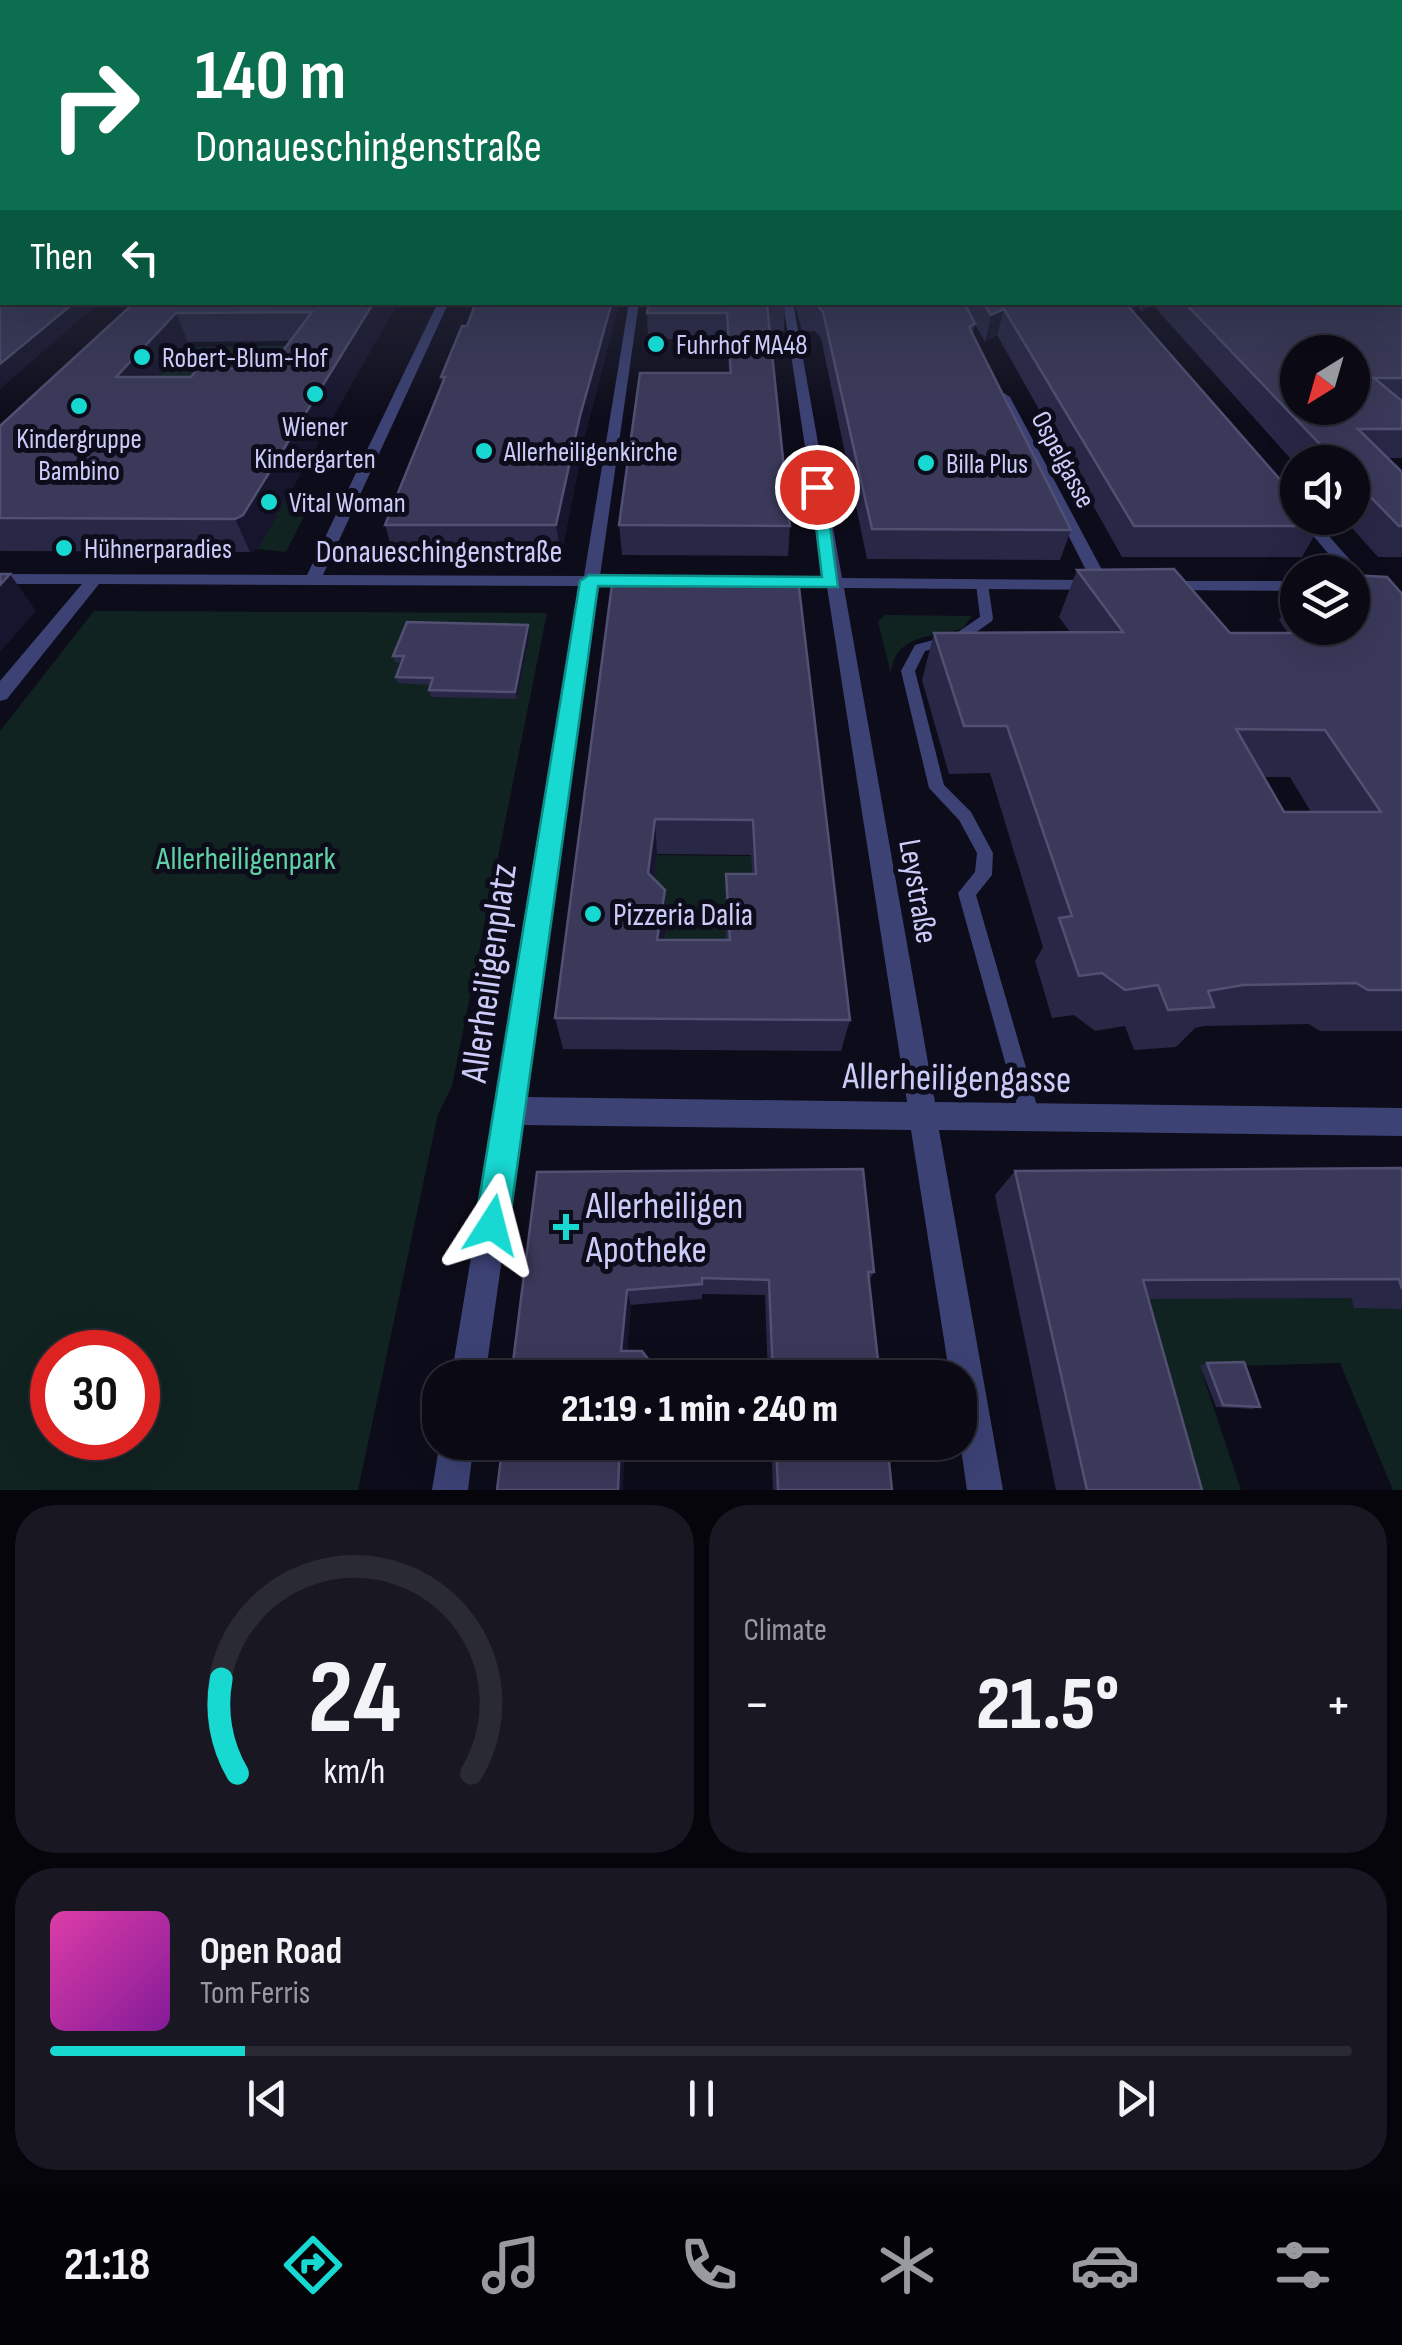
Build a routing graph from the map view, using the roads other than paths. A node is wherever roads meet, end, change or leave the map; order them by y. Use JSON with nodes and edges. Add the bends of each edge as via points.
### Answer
{"nodes":[{"id":1,"x":443,"y":305,"type":"edge"},
{"id":2,"x":634,"y":305,"type":"edge"},
{"id":3,"x":788,"y":305,"type":"edge"},
{"id":4,"x":1000,"y":391,"type":"edge"},
{"id":5,"x":1319,"y":535,"type":"edge"},
{"id":6,"x":1335,"y":555,"type":"edge"},
{"id":7,"x":0,"y":580,"type":"edge"},
{"id":8,"x":94,"y":580,"type":"junction"},
{"id":9,"x":312,"y":581,"type":"junction"},
{"id":10,"x":589,"y":581,"type":"junction"},
{"id":11,"x":664,"y":581,"type":"edge"},
{"id":12,"x":757,"y":582,"type":"edge"},
{"id":13,"x":832,"y":583,"type":"junction"},
{"id":14,"x":982,"y":584,"type":"junction"},
{"id":15,"x":1120,"y":585,"type":"junction"},
{"id":16,"x":1280,"y":587,"type":"edge"},
{"id":17,"x":0,"y":694,"type":"edge"},
{"id":18,"x":511,"y":1110,"type":"junction"},
{"id":19,"x":922,"y":1114,"type":"junction"},
{"id":20,"x":1030,"y":1116,"type":"junction"},
{"id":21,"x":1402,"y":1122,"type":"edge"},
{"id":22,"x":471,"y":1360,"type":"edge"},
{"id":23,"x":454,"y":1460,"type":"edge"},
{"id":24,"x":450,"y":1490,"type":"edge"},
{"id":25,"x":985,"y":1490,"type":"edge"}],
"edges":[{"from":1,"to":9,"type":"street"},
{"from":2,"to":10,"type":"street","name":"Allerheiligenplatz"},
{"from":3,"to":13,"type":"street","name":"Leystraße"},
{"from":4,"to":15,"type":"street","name":"Ospelgasse"},
{"from":5,"to":6,"type":"street"},
{"from":7,"to":8,"type":"street","name":"Donaueschingenstraße"},
{"from":8,"to":9,"type":"street","name":"Donaueschingenstraße"},
{"from":8,"to":17,"type":"street"},
{"from":9,"to":10,"type":"street","name":"Donaueschingenstraße"},
{"from":10,"to":11,"type":"street","name":"Donaueschingenstraße"},
{"from":10,"to":18,"type":"street","name":"Allerheiligenplatz"},
{"from":12,"to":13,"type":"street"},
{"from":13,"to":14,"type":"street"},
{"from":13,"to":19,"type":"street","name":"Leystraße"},
{"from":14,"to":15,"type":"street"},
{"from":14,"to":20,"type":"lane","via":[[987,618],[960,637],[920,648],[908,670],[937,788],[965,816],[985,852],[983,875],[966,893]]},
{"from":15,"to":16,"type":"street","via":[[1178,592]]},
{"from":18,"to":19,"type":"street","name":"Allerheiligengasse"},
{"from":18,"to":22,"type":"street","name":"Allerheiligenplatz"},
{"from":19,"to":20,"type":"street","name":"Allerheiligengasse"},
{"from":19,"to":25,"type":"street","name":"Leystraße"},
{"from":20,"to":21,"type":"street","name":"Allerheiligengasse"},
{"from":23,"to":24,"type":"street"}]}
